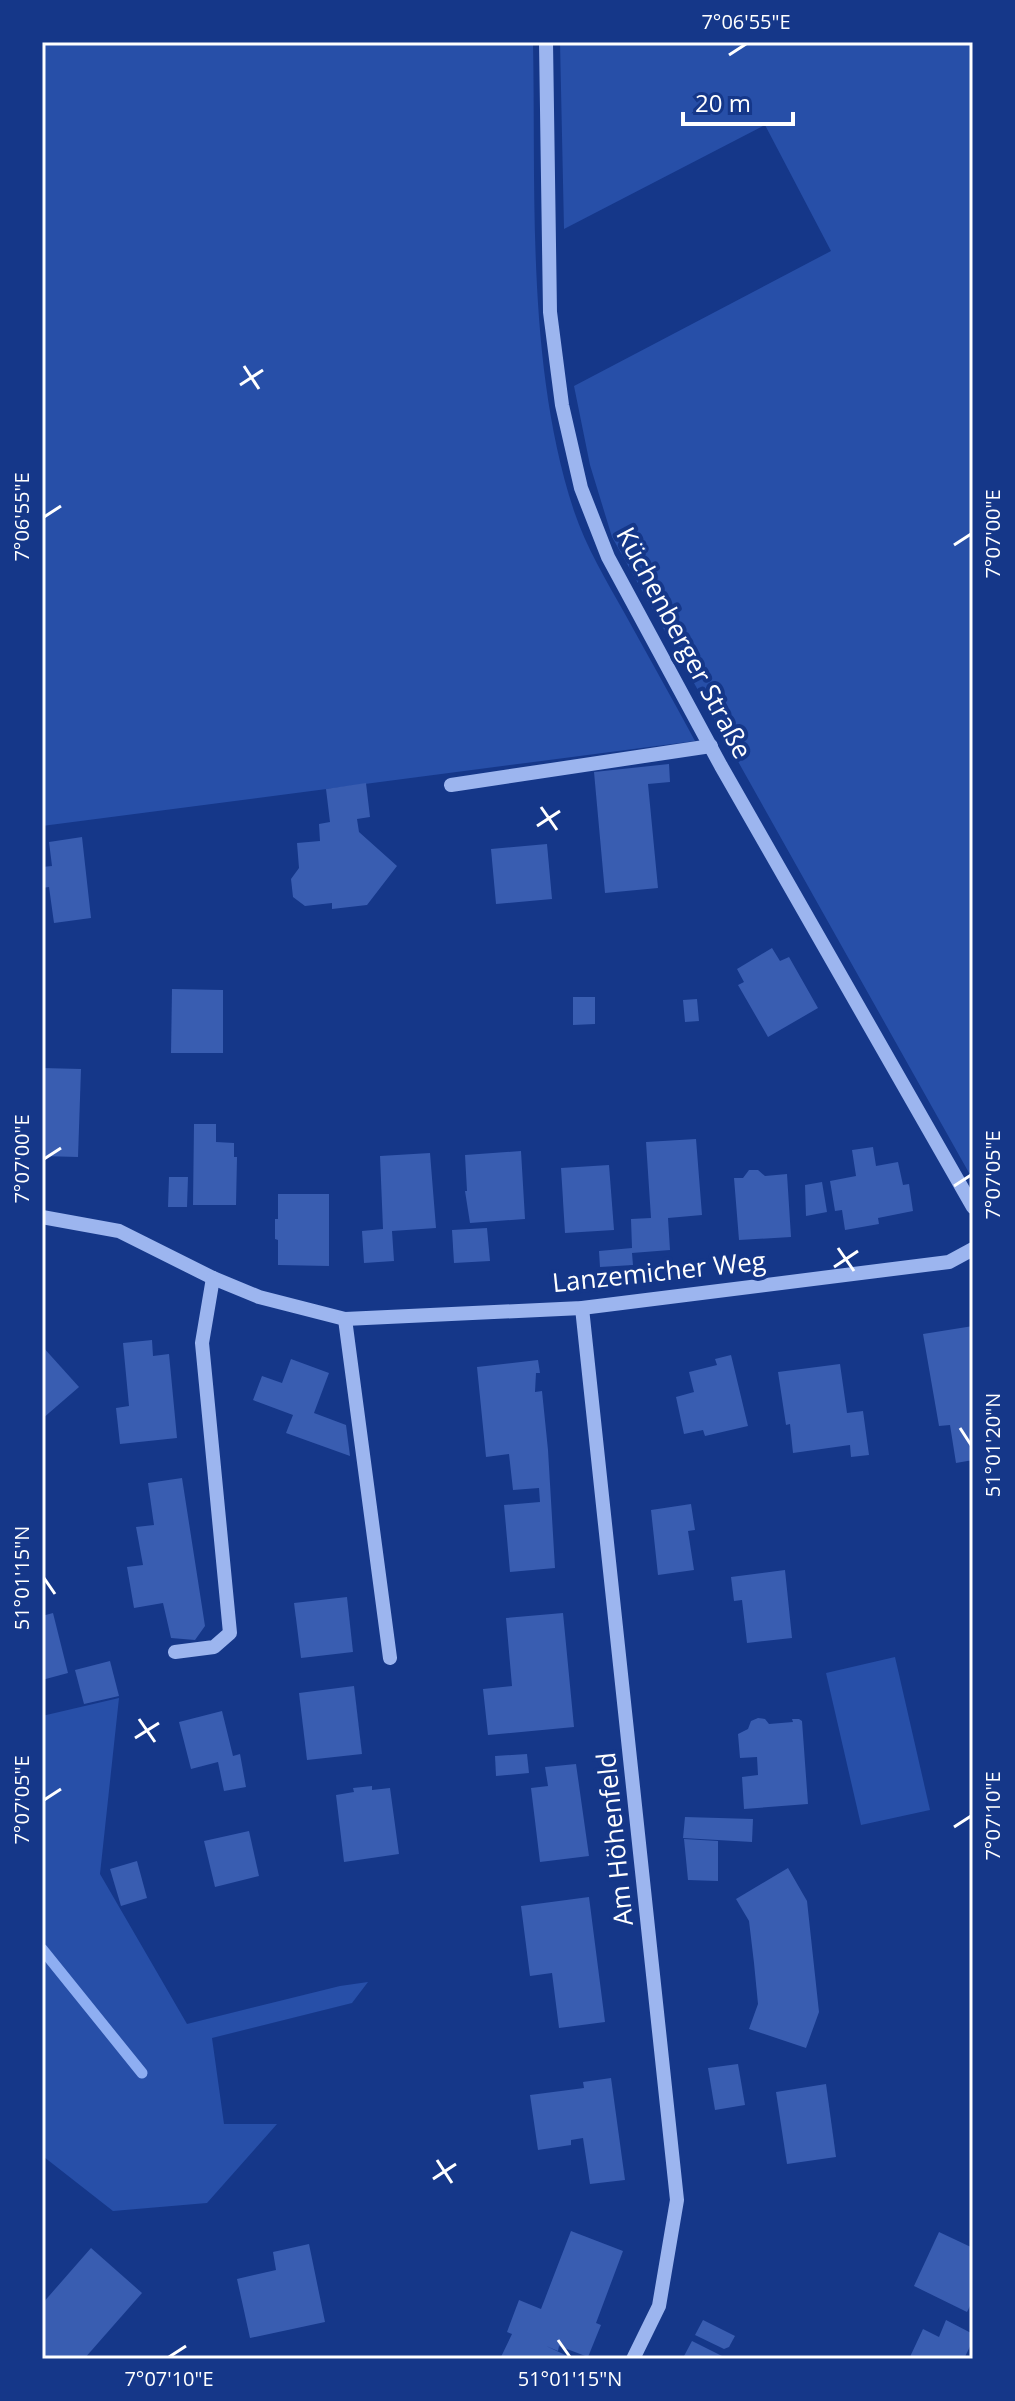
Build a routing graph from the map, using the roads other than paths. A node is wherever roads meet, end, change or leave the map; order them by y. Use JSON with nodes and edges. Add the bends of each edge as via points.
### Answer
{"nodes":[{"id":1,"x":546,"y":42,"type":"edge"},
{"id":2,"x":711,"y":746,"type":"junction"},
{"id":3,"x":451,"y":785,"type":"dead end"},
{"id":4,"x":973,"y":1207,"type":"edge"},
{"id":5,"x":42,"y":1217,"type":"edge"},
{"id":6,"x":973,"y":1249,"type":"edge"},
{"id":7,"x":213,"y":1278,"type":"junction"},
{"id":8,"x":582,"y":1308,"type":"junction"},
{"id":9,"x":345,"y":1319,"type":"junction"},
{"id":10,"x":175,"y":1652,"type":"dead end"},
{"id":11,"x":390,"y":1658,"type":"dead end"},
{"id":12,"x":633,"y":2359,"type":"edge"}],
"edges":[{"from":1,"to":2,"type":"street","name":"Küchenberger Straße","via":[[550,312],[562,405],[581,488],[608,557]]},
{"from":2,"to":3,"type":"street"},
{"from":2,"to":4,"type":"street","name":"Küchenberger Straße"},
{"from":5,"to":7,"type":"street","name":"Lanzemicher Weg","via":[[119,1231]]},
{"from":6,"to":8,"type":"street","name":"Lanzemicher Weg","via":[[949,1262]]},
{"from":7,"to":9,"type":"street","name":"Lanzemicher Weg","via":[[259,1297]]},
{"from":7,"to":10,"type":"street","via":[[202,1343],[230,1633],[214,1647]]},
{"from":8,"to":9,"type":"street","name":"Lanzemicher Weg"},
{"from":8,"to":12,"type":"street","name":"Am Höhenfeld","via":[[677,2200],[659,2306]]},
{"from":9,"to":11,"type":"street"}]}
